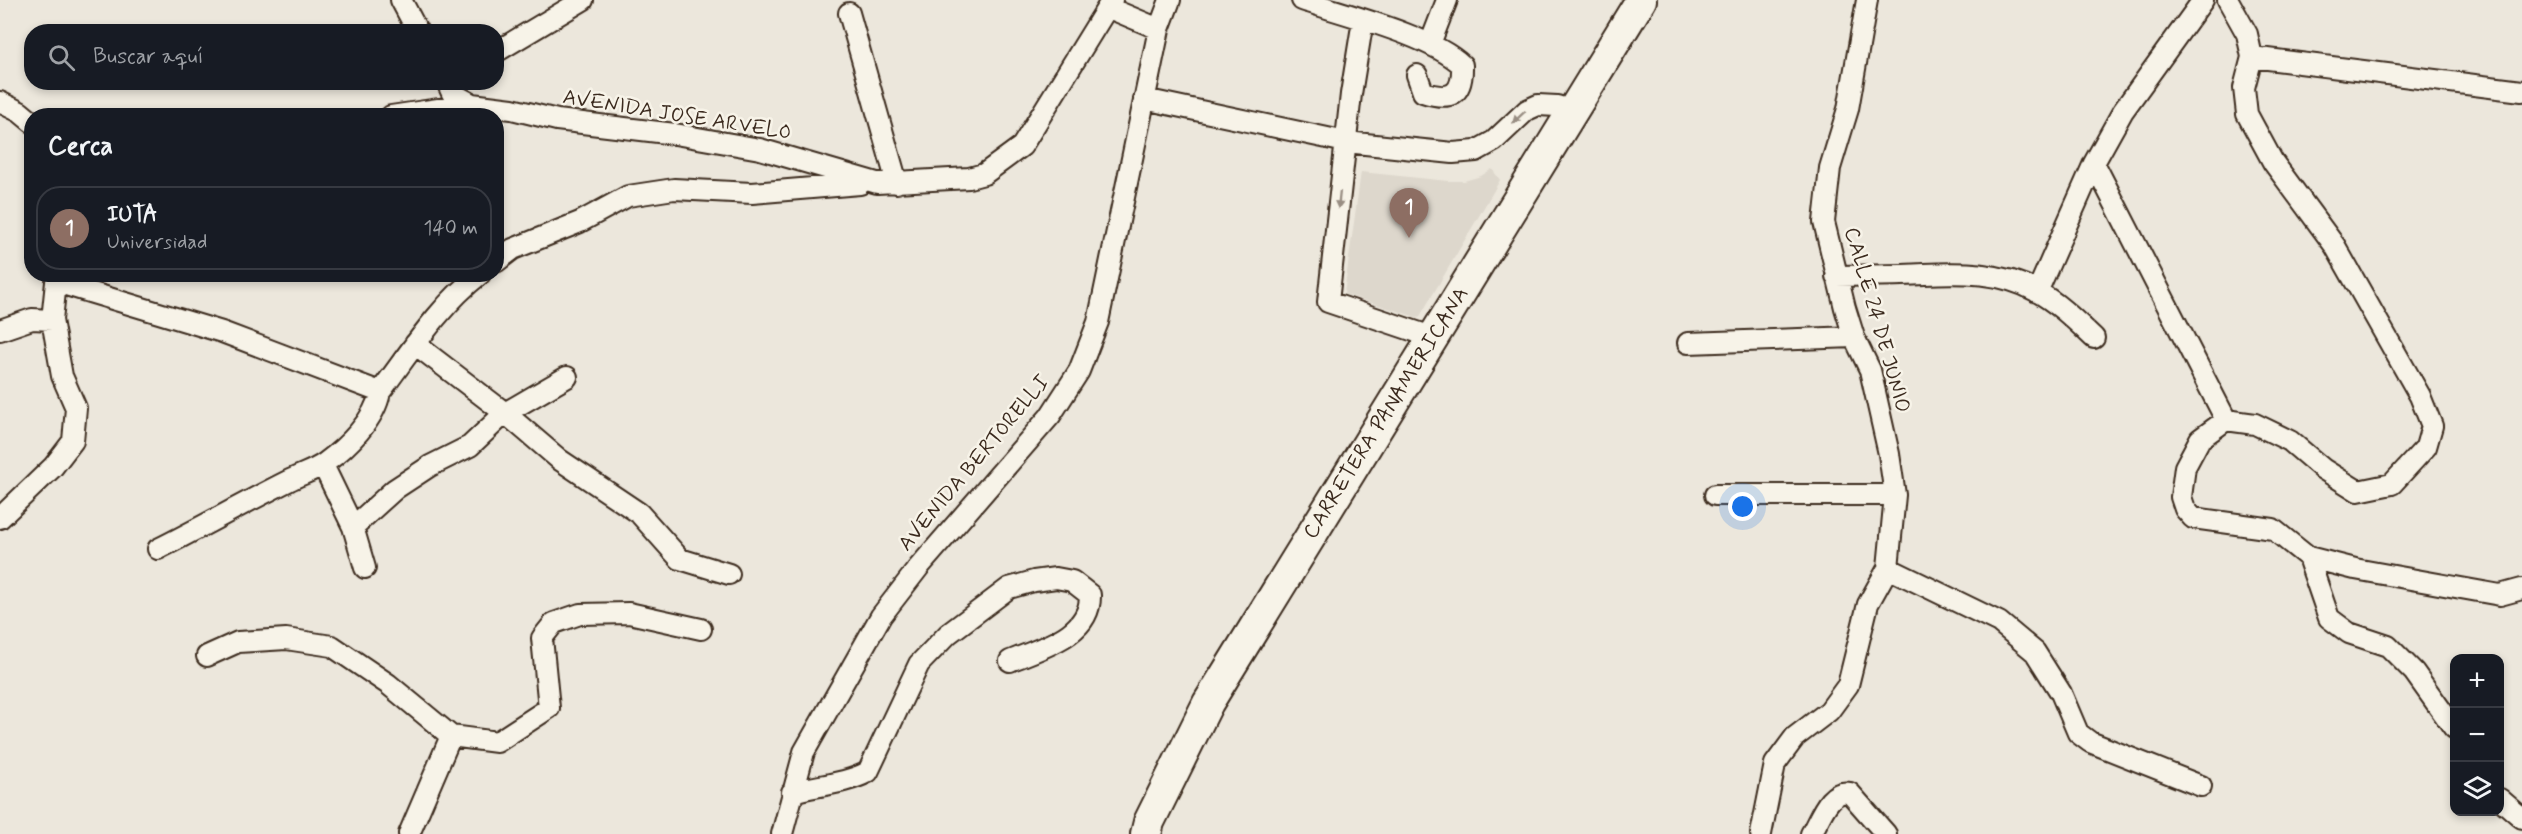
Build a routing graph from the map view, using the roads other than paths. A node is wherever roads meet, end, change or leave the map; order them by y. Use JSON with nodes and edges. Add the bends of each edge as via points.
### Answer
{"nodes":[{"id":1,"x":401,"y":0,"type":"edge"},
{"id":2,"x":583,"y":0,"type":"edge"},
{"id":3,"x":1170,"y":0,"type":"edge"},
{"id":4,"x":1302,"y":0,"type":"edge"},
{"id":5,"x":1447,"y":0,"type":"edge"},
{"id":6,"x":1641,"y":0,"type":"edge"},
{"id":7,"x":1867,"y":0,"type":"edge"},
{"id":8,"x":2203,"y":0,"type":"edge"},
{"id":9,"x":2228,"y":0,"type":"edge"},
{"id":10,"x":1111,"y":4,"type":"edge"},
{"id":11,"x":849,"y":13,"type":"dead end"},
{"id":12,"x":1363,"y":20,"type":"junction"},
{"id":13,"x":414,"y":24,"type":"edge"},
{"id":14,"x":1159,"y":29,"type":"junction"},
{"id":15,"x":1430,"y":44,"type":"junction"},
{"id":16,"x":504,"y":47,"type":"edge"},
{"id":17,"x":2252,"y":57,"type":"junction"},
{"id":18,"x":1417,"y":75,"type":"dead end"},
{"id":19,"x":450,"y":90,"type":"edge"},
{"id":20,"x":2522,"y":91,"type":"edge"},
{"id":21,"x":1144,"y":99,"type":"junction"},
{"id":22,"x":0,"y":102,"type":"edge"},
{"id":23,"x":472,"y":104,"type":"junction"},
{"id":24,"x":445,"y":108,"type":"edge"},
{"id":25,"x":1573,"y":111,"type":"junction"},
{"id":26,"x":24,"y":115,"type":"edge"},
{"id":27,"x":1346,"y":142,"type":"junction"},
{"id":28,"x":2094,"y":163,"type":"junction"},
{"id":29,"x":877,"y":183,"type":"junction"},
{"id":30,"x":897,"y":183,"type":"junction"},
{"id":31,"x":504,"y":256,"type":"edge"},
{"id":32,"x":1836,"y":276,"type":"junction"},
{"id":33,"x":57,"y":282,"type":"edge"},
{"id":34,"x":70,"y":282,"type":"edge"},
{"id":35,"x":470,"y":282,"type":"edge"},
{"id":36,"x":2037,"y":292,"type":"junction"},
{"id":37,"x":52,"y":320,"type":"junction"},
{"id":38,"x":0,"y":330,"type":"edge"},
{"id":39,"x":1432,"y":337,"type":"junction"},
{"id":40,"x":1854,"y":337,"type":"junction"},
{"id":41,"x":2094,"y":338,"type":"dead end"},
{"id":42,"x":1688,"y":343,"type":"dead end"},
{"id":43,"x":416,"y":344,"type":"junction"},
{"id":44,"x":567,"y":377,"type":"dead end"},
{"id":45,"x":380,"y":392,"type":"junction"},
{"id":46,"x":505,"y":413,"type":"junction"},
{"id":47,"x":2226,"y":420,"type":"junction"},
{"id":48,"x":323,"y":465,"type":"junction"},
{"id":49,"x":1715,"y":495,"type":"dead end"},
{"id":50,"x":1895,"y":495,"type":"junction"},
{"id":51,"x":0,"y":518,"type":"edge"},
{"id":52,"x":353,"y":527,"type":"junction"},
{"id":53,"x":158,"y":549,"type":"dead end"},
{"id":54,"x":2308,"y":557,"type":"junction"},
{"id":55,"x":365,"y":568,"type":"dead end"},
{"id":56,"x":1888,"y":568,"type":"junction"},
{"id":57,"x":729,"y":574,"type":"dead end"},
{"id":58,"x":2522,"y":589,"type":"edge"},
{"id":59,"x":701,"y":629,"type":"dead end"},
{"id":60,"x":207,"y":656,"type":"dead end"},
{"id":61,"x":1010,"y":662,"type":"dead end"},
{"id":62,"x":2450,"y":722,"type":"edge"},
{"id":63,"x":451,"y":736,"type":"junction"},
{"id":64,"x":2201,"y":786,"type":"dead end"},
{"id":65,"x":792,"y":792,"type":"junction"},
{"id":66,"x":2504,"y":803,"type":"edge"},
{"id":67,"x":2522,"y":818,"type":"edge"},
{"id":68,"x":409,"y":834,"type":"edge"},
{"id":69,"x":782,"y":834,"type":"edge"},
{"id":70,"x":1146,"y":834,"type":"edge"},
{"id":71,"x":1761,"y":834,"type":"edge"},
{"id":72,"x":1811,"y":834,"type":"edge"},
{"id":73,"x":1886,"y":834,"type":"edge"}],
"edges":[{"from":1,"to":13,"type":"street"},
{"from":2,"to":16,"type":"street"},
{"from":3,"to":14,"type":"street","name":"AVENIDA BERTORELLI"},
{"from":4,"to":12,"type":"street"},
{"from":5,"to":15,"type":"street"},
{"from":6,"to":25,"type":"main road","name":"CARRETERA PANAMERICANA"},
{"from":7,"to":32,"type":"street","name":"CALLE 24 DE JUNIO","via":[[1848,109],[1830,168],[1824,222]]},
{"from":8,"to":28,"type":"street","via":[[2123,111]]},
{"from":9,"to":17,"type":"street","via":[[2247,34]]},
{"from":10,"to":14,"type":"street"},
{"from":10,"to":30,"type":"street","name":"AVENIDA JOSE ARVELO","via":[[1022,146],[984,174]]},
{"from":11,"to":30,"type":"street"},
{"from":12,"to":15,"type":"street"},
{"from":12,"to":27,"type":"street"},
{"from":14,"to":21,"type":"street","name":"AVENIDA BERTORELLI"},
{"from":15,"to":18,"type":"street","via":[[1462,65],[1462,84],[1454,94],[1440,98],[1423,92]]},
{"from":17,"to":20,"type":"street"},
{"from":17,"to":47,"type":"street","via":[[2244,88],[2247,114],[2273,162],[2335,246],[2420,396],[2432,426],[2426,447],[2392,484],[2358,491],[2290,441],[2255,424]]},
{"from":19,"to":23,"type":"street","name":"AVENIDA JOSE ARVELO"},
{"from":21,"to":27,"type":"street"},
{"from":21,"to":65,"type":"street","name":"AVENIDA BERTORELLI","via":[[1098,322],[1079,371],[1050,416],[881,616],[804,752]]},
{"from":22,"to":26,"type":"street"},
{"from":23,"to":24,"type":"street"},
{"from":23,"to":29,"type":"street","name":"AVENIDA JOSE ARVELO","via":[[760,149]]},
{"from":25,"to":27,"type":"street","one_way":true,"via":[[1538,105],[1476,151],[1453,153]]},
{"from":25,"to":39,"type":"main road","name":"CARRETERA PANAMERICANA"},
{"from":27,"to":39,"type":"street","one_way":true,"via":[[1328,302]]},
{"from":28,"to":36,"type":"street"},
{"from":28,"to":47,"type":"street"},
{"from":29,"to":30,"type":"street","name":"AVENIDA JOSE ARVELO"},
{"from":29,"to":31,"type":"street","via":[[752,193],[674,189],[628,196]]},
{"from":32,"to":36,"type":"street","via":[[1945,272],[1999,278]]},
{"from":32,"to":40,"type":"street","name":"CALLE 24 DE JUNIO"},
{"from":33,"to":37,"type":"street"},
{"from":34,"to":45,"type":"street","via":[[222,332]]},
{"from":35,"to":43,"type":"street"},
{"from":36,"to":41,"type":"street"},
{"from":37,"to":38,"type":"street","via":[[32,320]]},
{"from":37,"to":51,"type":"street","via":[[62,376],[76,408],[73,441]]},
{"from":39,"to":70,"type":"main road","name":"CARRETERA PANAMERICANA","via":[[1208,703]]},
{"from":40,"to":42,"type":"street"},
{"from":40,"to":50,"type":"street","name":"CALLE 24 DE JUNIO","via":[[1870,370]]},
{"from":43,"to":45,"type":"street"},
{"from":43,"to":46,"type":"street"},
{"from":44,"to":46,"type":"street"},
{"from":45,"to":48,"type":"street","via":[[350,442]]},
{"from":46,"to":52,"type":"street","via":[[470,446],[430,465],[395,489]]},
{"from":46,"to":57,"type":"street","via":[[560,460],[639,513],[681,559]]},
{"from":47,"to":54,"type":"street","via":[[2200,439],[2185,467],[2181,497],[2185,509],[2193,518],[2273,529]]},
{"from":48,"to":52,"type":"street"},
{"from":48,"to":53,"type":"street"},
{"from":49,"to":50,"type":"street"},
{"from":50,"to":56,"type":"street","name":"CALLE 24 DE JUNIO"},
{"from":52,"to":55,"type":"street"},
{"from":54,"to":58,"type":"street","via":[[2500,595]]},
{"from":54,"to":62,"type":"street","via":[[2329,618],[2349,633],[2388,646],[2414,672]]},
{"from":56,"to":64,"type":"street","via":[[1999,622],[2035,651],[2061,693],[2078,733],[2090,742]]},
{"from":56,"to":71,"type":"street","name":"CALLE 24 DE JUNIO","via":[[1868,604],[1848,685],[1828,711],[1796,737],[1775,765]]},
{"from":59,"to":63,"type":"street","via":[[629,613],[580,614],[554,622],[542,638],[549,708],[497,742]]},
{"from":60,"to":63,"type":"street","via":[[238,642],[286,639],[332,646],[388,684]]},
{"from":61,"to":65,"type":"street","via":[[1080,627],[1090,595],[1072,581],[1056,578],[1009,588],[948,634],[919,664],[868,772],[852,781]]},
{"from":63,"to":68,"type":"street"},
{"from":65,"to":69,"type":"street","name":"AVENIDA BERTORELLI"},
{"from":66,"to":67,"type":"street"},
{"from":72,"to":73,"type":"street","via":[[1830,800],[1843,791],[1850,793]]}]}
